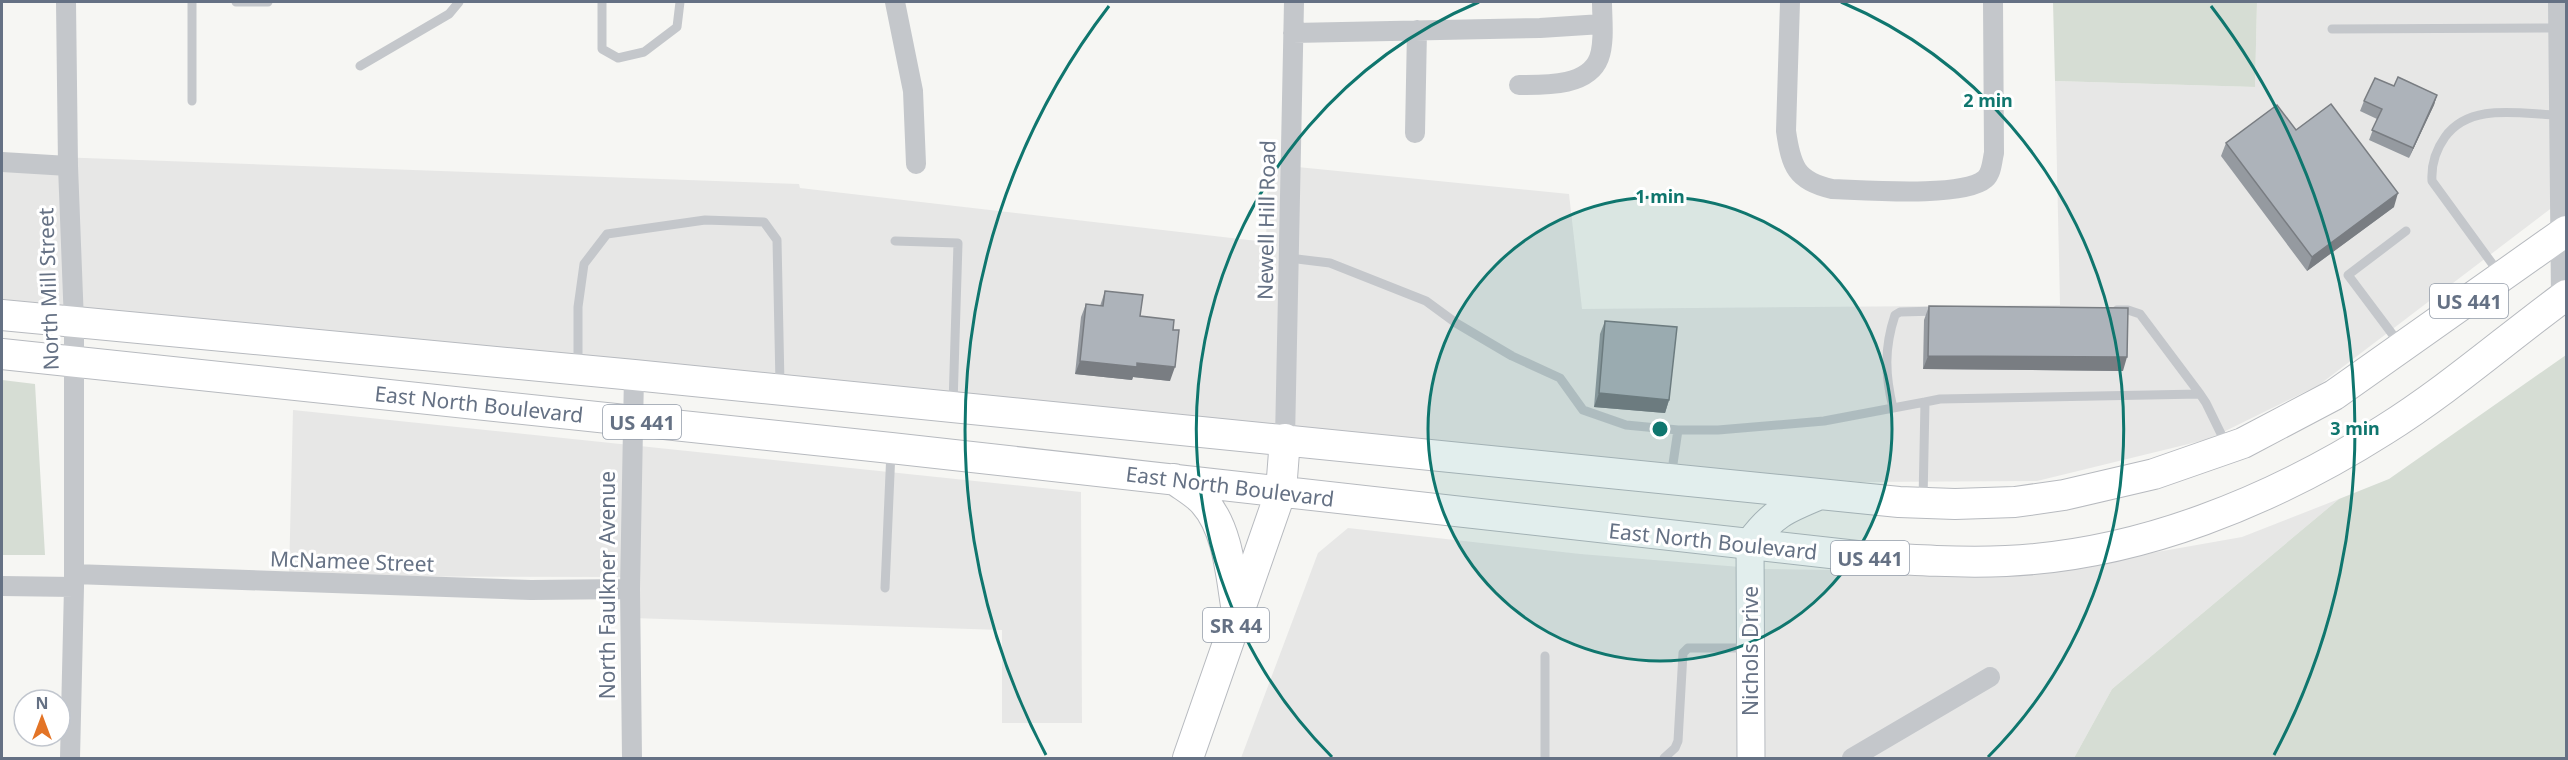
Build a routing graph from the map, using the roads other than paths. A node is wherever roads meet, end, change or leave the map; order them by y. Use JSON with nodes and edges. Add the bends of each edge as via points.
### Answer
{"nodes":[{"id":1,"x":66,"y":2,"type":"edge"},
{"id":2,"x":192,"y":2,"type":"edge"},
{"id":3,"x":236,"y":2,"type":"edge"},
{"id":4,"x":268,"y":2,"type":"edge"},
{"id":5,"x":459,"y":2,"type":"edge"},
{"id":6,"x":602,"y":2,"type":"edge"},
{"id":7,"x":680,"y":2,"type":"edge"},
{"id":8,"x":895,"y":2,"type":"edge"},
{"id":9,"x":1293,"y":2,"type":"edge"},
{"id":10,"x":1602,"y":2,"type":"edge"},
{"id":11,"x":1790,"y":2,"type":"edge"},
{"id":12,"x":1993,"y":2,"type":"edge"},
{"id":13,"x":2558,"y":2,"type":"edge"},
{"id":14,"x":1602,"y":24,"type":"junction"},
{"id":15,"x":2558,"y":28,"type":"junction"},
{"id":16,"x":2332,"y":29,"type":"dead end"},
{"id":17,"x":1418,"y":30,"type":"junction"},
{"id":18,"x":1293,"y":33,"type":"junction"},
{"id":19,"x":360,"y":66,"type":"dead end"},
{"id":20,"x":1519,"y":85,"type":"dead end"},
{"id":21,"x":192,"y":101,"type":"dead end"},
{"id":22,"x":2561,"y":110,"type":"edge"},
{"id":23,"x":1415,"y":133,"type":"dead end"},
{"id":24,"x":2,"y":162,"type":"edge"},
{"id":25,"x":916,"y":164,"type":"dead end"},
{"id":26,"x":68,"y":165,"type":"junction"},
{"id":27,"x":2406,"y":231,"type":"dead end"},
{"id":28,"x":2563,"y":233,"type":"edge"},
{"id":29,"x":895,"y":241,"type":"dead end"},
{"id":30,"x":1289,"y":258,"type":"junction"},
{"id":31,"x":2502,"y":277,"type":"junction"},
{"id":32,"x":2564,"y":297,"type":"edge"},
{"id":33,"x":2104,"y":310,"type":"edge"},
{"id":34,"x":1948,"y":311,"type":"edge"},
{"id":35,"x":2,"y":315,"type":"edge"},
{"id":36,"x":74,"y":323,"type":"junction"},
{"id":37,"x":2403,"y":348,"type":"junction"},
{"id":38,"x":2,"y":354,"type":"edge"},
{"id":39,"x":74,"y":362,"type":"junction"},
{"id":40,"x":578,"y":369,"type":"junction"},
{"id":41,"x":634,"y":375,"type":"junction"},
{"id":42,"x":780,"y":389,"type":"junction"},
{"id":43,"x":2199,"y":394,"type":"junction"},
{"id":44,"x":1925,"y":402,"type":"junction"},
{"id":45,"x":953,"y":406,"type":"junction"},
{"id":46,"x":1893,"y":408,"type":"junction"},
{"id":47,"x":631,"y":420,"type":"junction"},
{"id":48,"x":1678,"y":430,"type":"junction"},
{"id":49,"x":1285,"y":440,"type":"junction"},
{"id":50,"x":891,"y":448,"type":"junction"},
{"id":51,"x":2228,"y":449,"type":"junction"},
{"id":52,"x":1174,"y":479,"type":"junction"},
{"id":53,"x":1671,"y":479,"type":"junction"},
{"id":54,"x":1281,"y":492,"type":"junction"},
{"id":55,"x":1821,"y":494,"type":"junction"},
{"id":56,"x":1923,"y":503,"type":"junction"},
{"id":57,"x":1749,"y":544,"type":"junction"},
{"id":58,"x":74,"y":581,"type":"junction"},
{"id":59,"x":2,"y":585,"type":"edge"},
{"id":60,"x":885,"y":588,"type":"dead end"},
{"id":61,"x":630,"y":590,"type":"junction"},
{"id":62,"x":1238,"y":619,"type":"junction"},
{"id":63,"x":1750,"y":648,"type":"junction"},
{"id":64,"x":1545,"y":656,"type":"dead end"},
{"id":65,"x":1990,"y":677,"type":"dead end"},
{"id":66,"x":70,"y":759,"type":"edge"},
{"id":67,"x":632,"y":759,"type":"edge"},
{"id":68,"x":1188,"y":759,"type":"edge"},
{"id":69,"x":1545,"y":759,"type":"edge"},
{"id":70,"x":1664,"y":759,"type":"edge"},
{"id":71,"x":1751,"y":759,"type":"edge"},
{"id":72,"x":1852,"y":759,"type":"edge"}],
"edges":[{"from":1,"to":26,"type":"street","name":"North Mill Street"},
{"from":2,"to":21,"type":"lane"},
{"from":3,"to":4,"type":"lane"},
{"from":5,"to":19,"type":"lane","via":[[449,14]]},
{"from":6,"to":7,"type":"lane","via":[[602,49],[618,58],[644,51],[677,27]]},
{"from":8,"to":25,"type":"street","via":[[914,91]]},
{"from":9,"to":18,"type":"street","name":"Newell Hill Road"},
{"from":10,"to":14,"type":"street"},
{"from":11,"to":12,"type":"street","via":[[1786,131],[1794,167],[1802,177],[1816,186],[1832,189],[1953,190],[1987,177],[1994,153]]},
{"from":13,"to":15,"type":"street"},
{"from":14,"to":17,"type":"street"},
{"from":14,"to":20,"type":"street","via":[[1599,58],[1583,75],[1550,85]]},
{"from":15,"to":16,"type":"lane"},
{"from":15,"to":22,"type":"street"},
{"from":17,"to":18,"type":"street"},
{"from":17,"to":23,"type":"street"},
{"from":18,"to":30,"type":"street","name":"Newell Hill Road"},
{"from":22,"to":28,"type":"street"},
{"from":22,"to":31,"type":"lane","via":[[2468,117],[2453,126],[2434,156],[2432,181]]},
{"from":24,"to":26,"type":"street"},
{"from":26,"to":36,"type":"street","name":"North Mill Street"},
{"from":27,"to":37,"type":"lane","via":[[2348,275]]},
{"from":28,"to":31,"type":"main road","number":"US 441"},
{"from":28,"to":32,"type":"street"},
{"from":29,"to":45,"type":"lane","via":[[958,243]]},
{"from":30,"to":48,"type":"lane","via":[[1330,262],[1426,301],[1512,356],[1560,378],[1583,410],[1626,425]]},
{"from":30,"to":49,"type":"street","name":"Newell Hill Road"},
{"from":31,"to":37,"type":"main road","number":"US 441"},
{"from":32,"to":57,"type":"main road","name":"East North Boulevard","number":"US 441","via":[[2426,401],[2346,454],[2210,518],[2115,545],[2008,561],[1866,557]]},
{"from":33,"to":43,"type":"lane","via":[[2140,314]]},
{"from":34,"to":46,"type":"lane","via":[[1895,315],[1885,366]]},
{"from":35,"to":36,"type":"main road","name":"East North Boulevard","number":"US 441"},
{"from":36,"to":39,"type":"street","name":"North Mill Street"},
{"from":36,"to":40,"type":"main road","name":"East North Boulevard","number":"US 441"},
{"from":37,"to":51,"type":"main road","name":"East North Boulevard","number":"US 441","via":[[2334,395]]},
{"from":38,"to":39,"type":"main road","name":"East North Boulevard","number":"US 441"},
{"from":39,"to":47,"type":"main road","name":"East North Boulevard","number":"US 441"},
{"from":39,"to":58,"type":"street","name":"North Mill Street"},
{"from":40,"to":41,"type":"main road","name":"East North Boulevard","number":"US 441"},
{"from":40,"to":42,"type":"lane","via":[[578,307],[584,264],[607,234],[705,220],[764,222],[777,240]]},
{"from":41,"to":42,"type":"main road","name":"East North Boulevard","number":"US 441"},
{"from":41,"to":47,"type":"street","name":"North Faulkner Avenue"},
{"from":42,"to":45,"type":"main road","name":"East North Boulevard","number":"US 441"},
{"from":43,"to":44,"type":"lane"},
{"from":43,"to":51,"type":"lane"},
{"from":44,"to":46,"type":"lane"},
{"from":44,"to":56,"type":"lane"},
{"from":45,"to":49,"type":"main road","name":"East North Boulevard","number":"US 441"},
{"from":46,"to":48,"type":"lane","via":[[1824,420]]},
{"from":47,"to":50,"type":"main road","name":"East North Boulevard","number":"US 441"},
{"from":47,"to":61,"type":"street","name":"North Faulkner Avenue"},
{"from":48,"to":53,"type":"lane"},
{"from":49,"to":53,"type":"main road","name":"East North Boulevard","number":"US 441"},
{"from":49,"to":54,"type":"main road","number":"SR 44"},
{"from":50,"to":52,"type":"main road","name":"East North Boulevard","number":"US 441"},
{"from":50,"to":60,"type":"lane"},
{"from":51,"to":56,"type":"main road","name":"East North Boulevard","number":"US 441","via":[[2154,474],[2064,495],[2015,502]]},
{"from":52,"to":54,"type":"main road","name":"East North Boulevard","number":"US 441"},
{"from":52,"to":62,"type":"main road","via":[[1203,502],[1218,524]]},
{"from":53,"to":55,"type":"main road","name":"East North Boulevard","number":"US 441"},
{"from":54,"to":57,"type":"main road","name":"East North Boulevard","number":"US 441"},
{"from":54,"to":62,"type":"main road","number":"SR 44"},
{"from":55,"to":56,"type":"main road","name":"East North Boulevard","number":"US 441"},
{"from":55,"to":57,"type":"main road","via":[[1784,509],[1764,523]]},
{"from":57,"to":63,"type":"street","name":"Nichols Drive"},
{"from":58,"to":59,"type":"street","name":"McNamee Street"},
{"from":58,"to":61,"type":"street","name":"McNamee Street"},
{"from":58,"to":66,"type":"street","name":"North Mill Street"},
{"from":61,"to":67,"type":"street","name":"North Faulkner Avenue"},
{"from":62,"to":68,"type":"main road","number":"SR 44"},
{"from":63,"to":70,"type":"lane","via":[[1688,648],[1683,653],[1678,741]]},
{"from":63,"to":71,"type":"street","name":"Nichols Drive"},
{"from":64,"to":69,"type":"lane"},
{"from":65,"to":72,"type":"street"}]}
